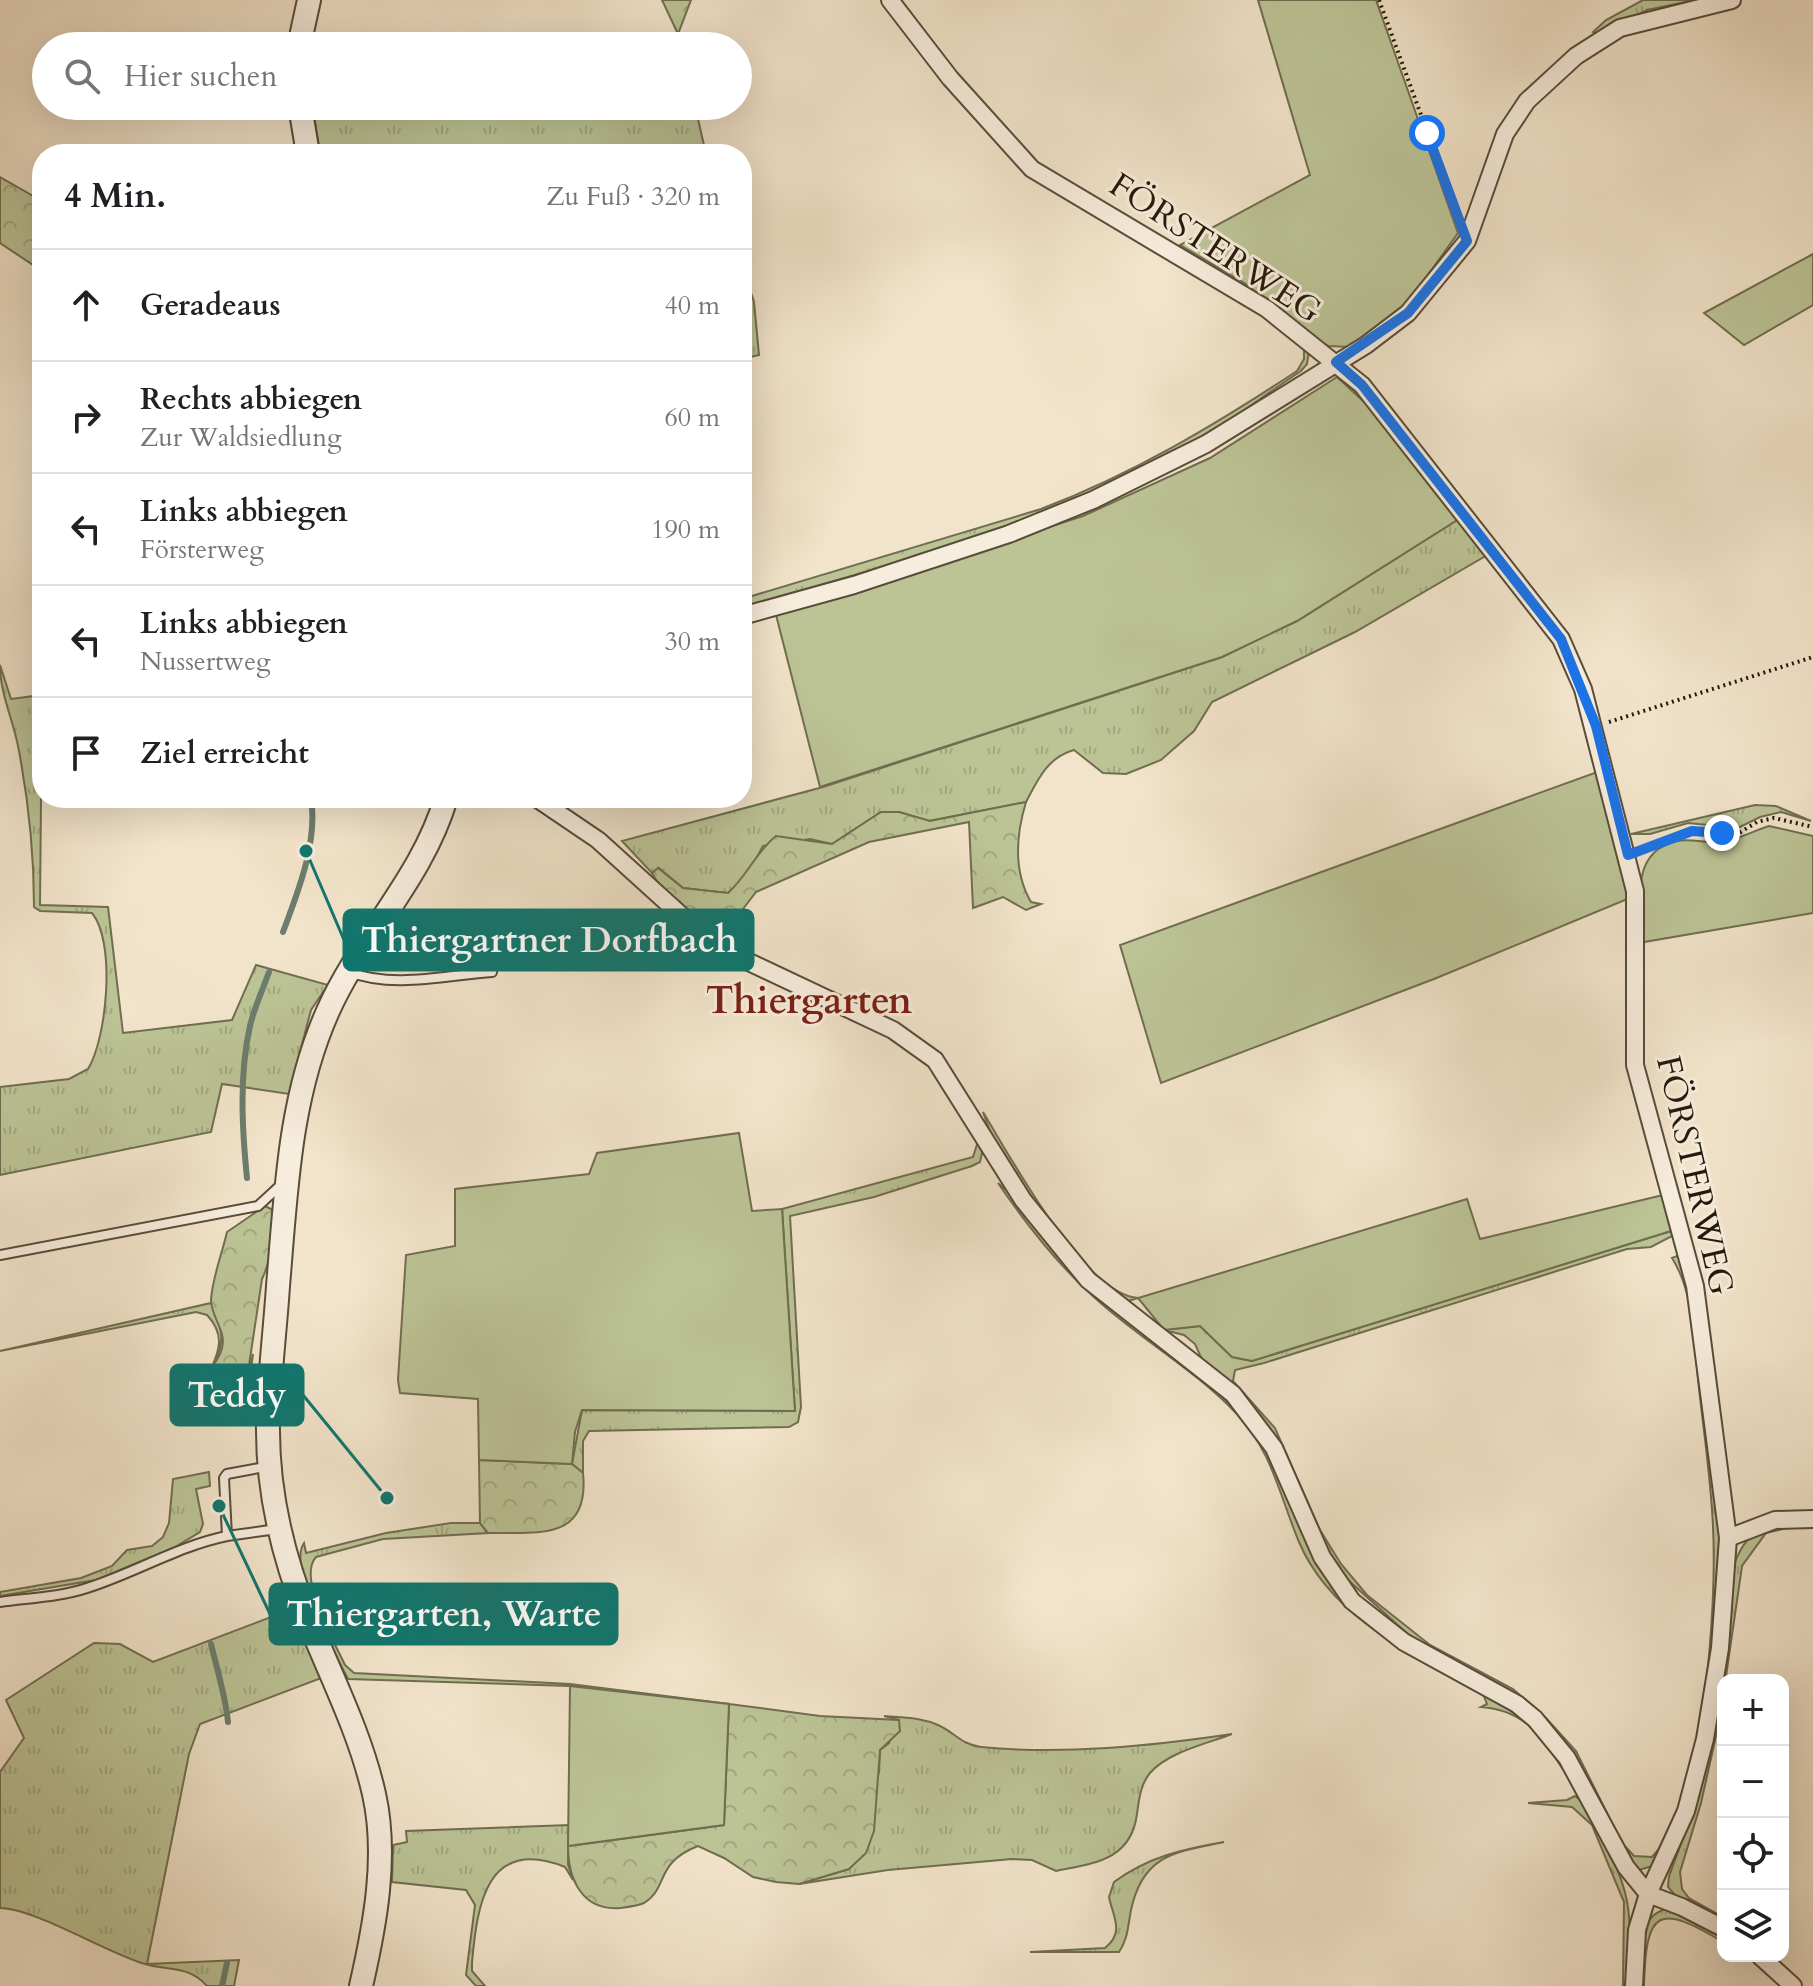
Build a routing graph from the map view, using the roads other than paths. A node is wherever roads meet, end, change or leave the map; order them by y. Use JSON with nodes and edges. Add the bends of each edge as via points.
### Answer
{"nodes":[{"id":1,"x":309,"y":0,"type":"edge"},
{"id":2,"x":890,"y":0,"type":"edge"},
{"id":3,"x":1732,"y":0,"type":"edge"},
{"id":4,"x":302,"y":32,"type":"edge"},
{"id":5,"x":302,"y":120,"type":"edge"},
{"id":6,"x":306,"y":144,"type":"edge"},
{"id":7,"x":1336,"y":362,"type":"junction"},
{"id":8,"x":752,"y":613,"type":"edge"},
{"id":9,"x":443,"y":808,"type":"edge"},
{"id":10,"x":551,"y":808,"type":"edge"},
{"id":11,"x":347,"y":971,"type":"junction"},
{"id":12,"x":492,"y":972,"type":"dead end"},
{"id":13,"x":286,"y":1179,"type":"junction"},
{"id":14,"x":0,"y":1255,"type":"edge"},
{"id":15,"x":271,"y":1466,"type":"junction"},
{"id":16,"x":1813,"y":1519,"type":"edge"},
{"id":17,"x":278,"y":1528,"type":"junction"},
{"id":18,"x":227,"y":1536,"type":"junction"},
{"id":19,"x":1728,"y":1538,"type":"junction"},
{"id":20,"x":0,"y":1602,"type":"edge"},
{"id":21,"x":1648,"y":1894,"type":"junction"},
{"id":22,"x":1717,"y":1925,"type":"edge"},
{"id":23,"x":1767,"y":1962,"type":"edge"},
{"id":24,"x":361,"y":1986,"type":"edge"},
{"id":25,"x":1634,"y":1986,"type":"edge"},
{"id":26,"x":1793,"y":1986,"type":"edge"}],
"edges":[{"from":1,"to":4,"type":"street"},
{"from":2,"to":7,"type":"street","name":"FÖRSTERWEG","via":[[950,78],[1032,169],[1267,309]]},
{"from":3,"to":7,"type":"street","via":[[1620,28],[1576,56],[1537,92],[1505,134],[1467,241],[1408,313]]},
{"from":5,"to":6,"type":"street"},
{"from":7,"to":8,"type":"street","via":[[1206,444],[1093,500],[910,566]]},
{"from":7,"to":19,"type":"street","name":"FÖRSTERWEG","via":[[1362,385],[1561,639],[1596,726],[1635,891],[1635,1065],[1695,1286]]},
{"from":9,"to":11,"type":"street","via":[[411,875]]},
{"from":10,"to":21,"type":"street","via":[[598,840],[715,946],[893,1030],[935,1060],[1023,1200],[1088,1280],[1233,1394],[1274,1448],[1322,1557],[1352,1601],[1404,1642],[1535,1719],[1567,1758],[1626,1867]]},
{"from":11,"to":12,"type":"lane","via":[[394,980]]},
{"from":11,"to":13,"type":"street","via":[[309,1065]]},
{"from":13,"to":14,"type":"lane","via":[[258,1206]]},
{"from":13,"to":15,"type":"street","via":[[268,1424]]},
{"from":15,"to":17,"type":"street"},
{"from":15,"to":18,"type":"lane","via":[[224,1478]]},
{"from":16,"to":19,"type":"street","via":[[1775,1520]]},
{"from":17,"to":18,"type":"lane"},
{"from":17,"to":24,"type":"street","via":[[374,1794],[378,1886]]},
{"from":18,"to":20,"type":"lane","via":[[192,1543],[83,1590]]},
{"from":19,"to":21,"type":"street","name":"FÖRSTERWEG","via":[[1720,1648],[1705,1739],[1686,1811]]},
{"from":21,"to":22,"type":"street"},
{"from":21,"to":25,"type":"street","name":"FÖRSTERWEG","via":[[1637,1930]]},
{"from":23,"to":26,"type":"street"}]}
